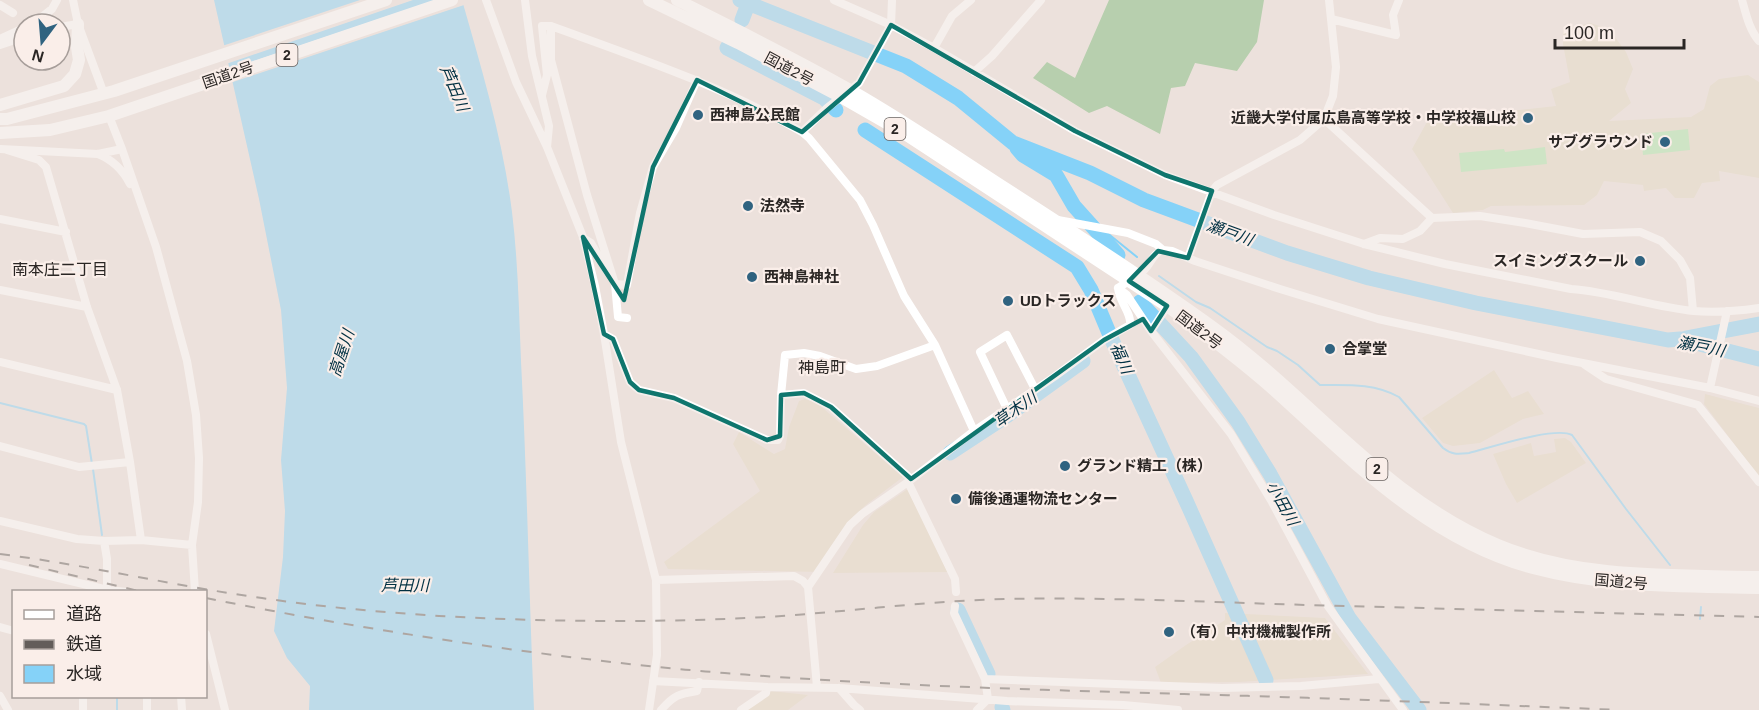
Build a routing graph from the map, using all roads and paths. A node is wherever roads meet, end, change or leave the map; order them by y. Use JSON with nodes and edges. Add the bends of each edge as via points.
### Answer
{"nodes":[{"id":1,"x":57,"y":0,"type":"edge"},
{"id":2,"x":73,"y":0,"type":"edge"},
{"id":3,"x":386,"y":0,"type":"edge"},
{"id":4,"x":452,"y":0,"type":"edge"},
{"id":5,"x":486,"y":0,"type":"edge"},
{"id":6,"x":525,"y":0,"type":"edge"},
{"id":7,"x":649,"y":0,"type":"edge"},
{"id":8,"x":677,"y":0,"type":"edge"},
{"id":9,"x":834,"y":0,"type":"edge"},
{"id":10,"x":892,"y":0,"type":"edge"},
{"id":11,"x":971,"y":0,"type":"edge"},
{"id":12,"x":1041,"y":0,"type":"edge"},
{"id":13,"x":1329,"y":0,"type":"edge"},
{"id":14,"x":1399,"y":0,"type":"edge"},
{"id":15,"x":1742,"y":0,"type":"edge"},
{"id":16,"x":48,"y":12,"type":"edge"},
{"id":17,"x":1330,"y":19,"type":"junction"},
{"id":18,"x":78,"y":24,"type":"junction"},
{"id":19,"x":72,"y":25,"type":"edge"},
{"id":20,"x":551,"y":26,"type":"junction"},
{"id":21,"x":890,"y":27,"type":"junction"},
{"id":22,"x":1759,"y":41,"type":"edge"},
{"id":23,"x":934,"y":48,"type":"junction"},
{"id":24,"x":974,"y":72,"type":"junction"},
{"id":25,"x":697,"y":80,"type":"junction"},
{"id":26,"x":109,"y":93,"type":"junction"},
{"id":27,"x":843,"y":96,"type":"junction"},
{"id":28,"x":541,"y":98,"type":"junction"},
{"id":29,"x":0,"y":105,"type":"edge"},
{"id":30,"x":108,"y":116,"type":"junction"},
{"id":31,"x":0,"y":119,"type":"edge"},
{"id":32,"x":1324,"y":119,"type":"junction"},
{"id":33,"x":802,"y":132,"type":"junction"},
{"id":34,"x":0,"y":133,"type":"edge"},
{"id":35,"x":547,"y":147,"type":"junction"},
{"id":36,"x":4,"y":149,"type":"edge"},
{"id":37,"x":122,"y":149,"type":"junction"},
{"id":38,"x":98,"y":154,"type":"junction"},
{"id":39,"x":1211,"y":193,"type":"junction"},
{"id":40,"x":142,"y":205,"type":"junction"},
{"id":41,"x":1432,"y":218,"type":"junction"},
{"id":42,"x":0,"y":219,"type":"edge"},
{"id":43,"x":1054,"y":220,"type":"junction"},
{"id":44,"x":66,"y":232,"type":"junction"},
{"id":45,"x":583,"y":237,"type":"junction"},
{"id":46,"x":1364,"y":244,"type":"junction"},
{"id":47,"x":1163,"y":250,"type":"junction"},
{"id":48,"x":1189,"y":253,"type":"junction"},
{"id":49,"x":1133,"y":278,"type":"junction"},
{"id":50,"x":615,"y":284,"type":"junction"},
{"id":51,"x":1118,"y":288,"type":"junction"},
{"id":52,"x":0,"y":290,"type":"edge"},
{"id":53,"x":87,"y":307,"type":"junction"},
{"id":54,"x":1166,"y":307,"type":"junction"},
{"id":55,"x":1759,"y":308,"type":"edge"},
{"id":56,"x":1693,"y":311,"type":"junction"},
{"id":57,"x":1727,"y":314,"type":"junction"},
{"id":58,"x":627,"y":318,"type":"dead end"},
{"id":59,"x":1152,"y":329,"type":"junction"},
{"id":60,"x":604,"y":334,"type":"junction"},
{"id":61,"x":934,"y":345,"type":"junction"},
{"id":62,"x":0,"y":362,"type":"edge"},
{"id":63,"x":1579,"y":362,"type":"junction"},
{"id":64,"x":1711,"y":385,"type":"junction"},
{"id":65,"x":1035,"y":389,"type":"junction"},
{"id":66,"x":117,"y":390,"type":"junction"},
{"id":67,"x":781,"y":395,"type":"junction"},
{"id":68,"x":1759,"y":401,"type":"edge"},
{"id":69,"x":1007,"y":409,"type":"junction"},
{"id":70,"x":974,"y":431,"type":"junction"},
{"id":71,"x":0,"y":446,"type":"edge"},
{"id":72,"x":130,"y":462,"type":"junction"},
{"id":73,"x":910,"y":480,"type":"junction"},
{"id":74,"x":1759,"y":482,"type":"edge"},
{"id":75,"x":0,"y":521,"type":"edge"},
{"id":76,"x":141,"y":540,"type":"junction"},
{"id":77,"x":104,"y":541,"type":"junction"},
{"id":78,"x":192,"y":545,"type":"junction"},
{"id":79,"x":0,"y":564,"type":"edge"},
{"id":80,"x":1759,"y":577,"type":"edge"},
{"id":81,"x":656,"y":580,"type":"junction"},
{"id":82,"x":808,"y":587,"type":"junction"},
{"id":83,"x":1759,"y":588,"type":"edge"},
{"id":84,"x":103,"y":590,"type":"edge"},
{"id":85,"x":107,"y":590,"type":"edge"},
{"id":86,"x":195,"y":590,"type":"edge"},
{"id":87,"x":956,"y":592,"type":"dead end"},
{"id":88,"x":955,"y":606,"type":"dead end"},
{"id":89,"x":207,"y":638,"type":"edge"},
{"id":90,"x":985,"y":679,"type":"junction"},
{"id":91,"x":1379,"y":679,"type":"junction"},
{"id":92,"x":653,"y":681,"type":"junction"},
{"id":93,"x":699,"y":682,"type":"junction"},
{"id":94,"x":767,"y":687,"type":"junction"},
{"id":95,"x":818,"y":687,"type":"junction"},
{"id":96,"x":839,"y":688,"type":"junction"},
{"id":97,"x":988,"y":699,"type":"junction"},
{"id":98,"x":1009,"y":706,"type":"edge"},
{"id":99,"x":854,"y":708,"type":"edge"},
{"id":100,"x":1124,"y":708,"type":"edge"},
{"id":101,"x":225,"y":710,"type":"edge"},
{"id":102,"x":650,"y":710,"type":"edge"},
{"id":103,"x":661,"y":710,"type":"edge"},
{"id":104,"x":741,"y":710,"type":"edge"},
{"id":105,"x":977,"y":710,"type":"edge"},
{"id":106,"x":1178,"y":710,"type":"edge"},
{"id":107,"x":1403,"y":710,"type":"edge"}],
"edges":[{"from":1,"to":16,"type":"street"},
{"from":2,"to":18,"type":"street"},
{"from":3,"to":26,"type":"highway","name":"国道2号","number":"2"},
{"from":4,"to":30,"type":"highway","name":"国道2号","number":"2"},
{"from":5,"to":35,"type":"street","via":[[516,82]]},
{"from":6,"to":28,"type":"street"},
{"from":7,"to":27,"type":"highway","name":"国道2号","number":"2"},
{"from":8,"to":27,"type":"highway","name":"国道2号","number":"2"},
{"from":9,"to":21,"type":"street"},
{"from":10,"to":21,"type":"street"},
{"from":11,"to":23,"type":"street","via":[[952,16]]},
{"from":12,"to":24,"type":"street"},
{"from":13,"to":17,"type":"street"},
{"from":14,"to":17,"type":"street","via":[[1393,15],[1396,35]]},
{"from":15,"to":22,"type":"street"},
{"from":17,"to":32,"type":"street","via":[[1336,67],[1333,96]]},
{"from":18,"to":19,"type":"street"},
{"from":18,"to":26,"type":"street"},
{"from":18,"to":29,"type":"highway","via":[[79,60],[75,74],[64,86]]},
{"from":20,"to":25,"type":"street"},
{"from":20,"to":28,"type":"street","via":[[542,26],[547,75]]},
{"from":20,"to":50,"type":"street","via":[[551,60],[557,86]]},
{"from":21,"to":23,"type":"street"},
{"from":21,"to":27,"type":"street"},
{"from":23,"to":24,"type":"street"},
{"from":24,"to":39,"type":"street","via":[[1075,131]]},
{"from":25,"to":33,"type":"street"},
{"from":25,"to":50,"type":"street","via":[[653,167],[627,285]]},
{"from":26,"to":31,"type":"highway","name":"国道2号","number":"2"},
{"from":27,"to":33,"type":"street"},
{"from":27,"to":43,"type":"highway","name":"国道2号","number":"2","via":[[902,121]]},
{"from":27,"to":49,"type":"highway","name":"国道2号","number":"2"},
{"from":28,"to":35,"type":"street","via":[[549,126]]},
{"from":30,"to":34,"type":"highway","name":"国道2号","number":"2","via":[[50,130]]},
{"from":30,"to":37,"type":"street"},
{"from":32,"to":39,"type":"street","via":[[1300,140],[1217,184]]},
{"from":32,"to":41,"type":"street"},
{"from":33,"to":61,"type":"street","via":[[861,200],[904,296]]},
{"from":35,"to":45,"type":"street"},
{"from":36,"to":38,"type":"street"},
{"from":36,"to":44,"type":"street","via":[[39,160],[45,167]]},
{"from":37,"to":38,"type":"street"},
{"from":37,"to":40,"type":"street"},
{"from":38,"to":40,"type":"street","via":[[112,161],[125,175]]},
{"from":39,"to":46,"type":"street"},
{"from":39,"to":48,"type":"street"},
{"from":40,"to":78,"type":"street","via":[[178,323],[196,415],[198,502]]},
{"from":41,"to":46,"type":"street","via":[[1420,231],[1403,239],[1380,238]]},
{"from":41,"to":56,"type":"street","via":[[1480,216],[1583,234],[1640,232],[1661,241],[1680,261],[1690,278]]},
{"from":42,"to":44,"type":"street"},
{"from":43,"to":47,"type":"street","via":[[1128,232]]},
{"from":43,"to":49,"type":"highway","name":"国道2号","number":"2"},
{"from":44,"to":53,"type":"street"},
{"from":45,"to":50,"type":"street","via":[[591,243]]},
{"from":45,"to":60,"type":"street"},
{"from":46,"to":56,"type":"street","via":[[1514,278]]},
{"from":47,"to":48,"type":"street"},
{"from":47,"to":49,"type":"street"},
{"from":48,"to":63,"type":"street","via":[[1280,290],[1378,319]]},
{"from":49,"to":51,"type":"street"},
{"from":49,"to":54,"type":"highway","name":"国道2号","number":"2"},
{"from":50,"to":58,"type":"street","via":[[618,317]]},
{"from":51,"to":59,"type":"street"},
{"from":51,"to":65,"type":"street","via":[[1130,325]]},
{"from":52,"to":53,"type":"street"},
{"from":53,"to":66,"type":"street"},
{"from":54,"to":59,"type":"street"},
{"from":54,"to":80,"type":"highway","name":"国道2号","number":"2","via":[[1250,356],[1409,495],[1478,536],[1517,552],[1572,566],[1624,573]]},
{"from":54,"to":83,"type":"highway","name":"国道2号","number":"2","via":[[1244,364],[1385,489],[1433,524],[1473,546],[1569,576],[1618,583]]},
{"from":55,"to":57,"type":"street"},
{"from":56,"to":57,"type":"street"},
{"from":57,"to":64,"type":"street"},
{"from":59,"to":91,"type":"street","via":[[1231,434],[1327,605]]},
{"from":60,"to":67,"type":"street","via":[[613,339],[630,382],[639,390],[674,398],[767,440],[778,440],[780,436]]},
{"from":60,"to":81,"type":"street","via":[[621,442]]},
{"from":61,"to":67,"type":"street","via":[[877,366],[856,369],[812,354],[785,355]]},
{"from":61,"to":70,"type":"street"},
{"from":62,"to":66,"type":"street"},
{"from":63,"to":64,"type":"street"},
{"from":63,"to":74,"type":"street","via":[[1606,379],[1698,405]]},
{"from":64,"to":68,"type":"street"},
{"from":65,"to":69,"type":"street"},
{"from":65,"to":69,"type":"street","via":[[1007,335],[980,352]]},
{"from":66,"to":72,"type":"street"},
{"from":67,"to":73,"type":"street","via":[[804,393],[831,406]]},
{"from":69,"to":70,"type":"street"},
{"from":70,"to":73,"type":"street"},
{"from":71,"to":72,"type":"street","via":[[79,467]]},
{"from":72,"to":76,"type":"street"},
{"from":73,"to":82,"type":"street","via":[[850,525]]},
{"from":73,"to":87,"type":"street","via":[[955,579]]},
{"from":75,"to":77,"type":"street","via":[[77,539]]},
{"from":76,"to":77,"type":"street"},
{"from":76,"to":78,"type":"street"},
{"from":77,"to":85,"type":"street"},
{"from":78,"to":86,"type":"street"},
{"from":79,"to":84,"type":"street"},
{"from":81,"to":82,"type":"street","via":[[794,576]]},
{"from":81,"to":92,"type":"street","via":[[657,655]]},
{"from":82,"to":95,"type":"street"},
{"from":88,"to":90,"type":"street","via":[[954,613]]},
{"from":89,"to":101,"type":"street"},
{"from":90,"to":91,"type":"street","via":[[1222,688]]},
{"from":90,"to":97,"type":"street"},
{"from":91,"to":107,"type":"street"},
{"from":92,"to":93,"type":"street"},
{"from":92,"to":102,"type":"street"},
{"from":93,"to":94,"type":"street"},
{"from":93,"to":103,"type":"street","via":[[698,691],[670,699]]},
{"from":94,"to":95,"type":"street"},
{"from":94,"to":104,"type":"street","via":[[766,693]]},
{"from":95,"to":96,"type":"street"},
{"from":96,"to":97,"type":"street"},
{"from":96,"to":99,"type":"street"},
{"from":97,"to":98,"type":"street"},
{"from":97,"to":105,"type":"street"},
{"from":98,"to":100,"type":"street"},
{"from":100,"to":106,"type":"street"}]}
